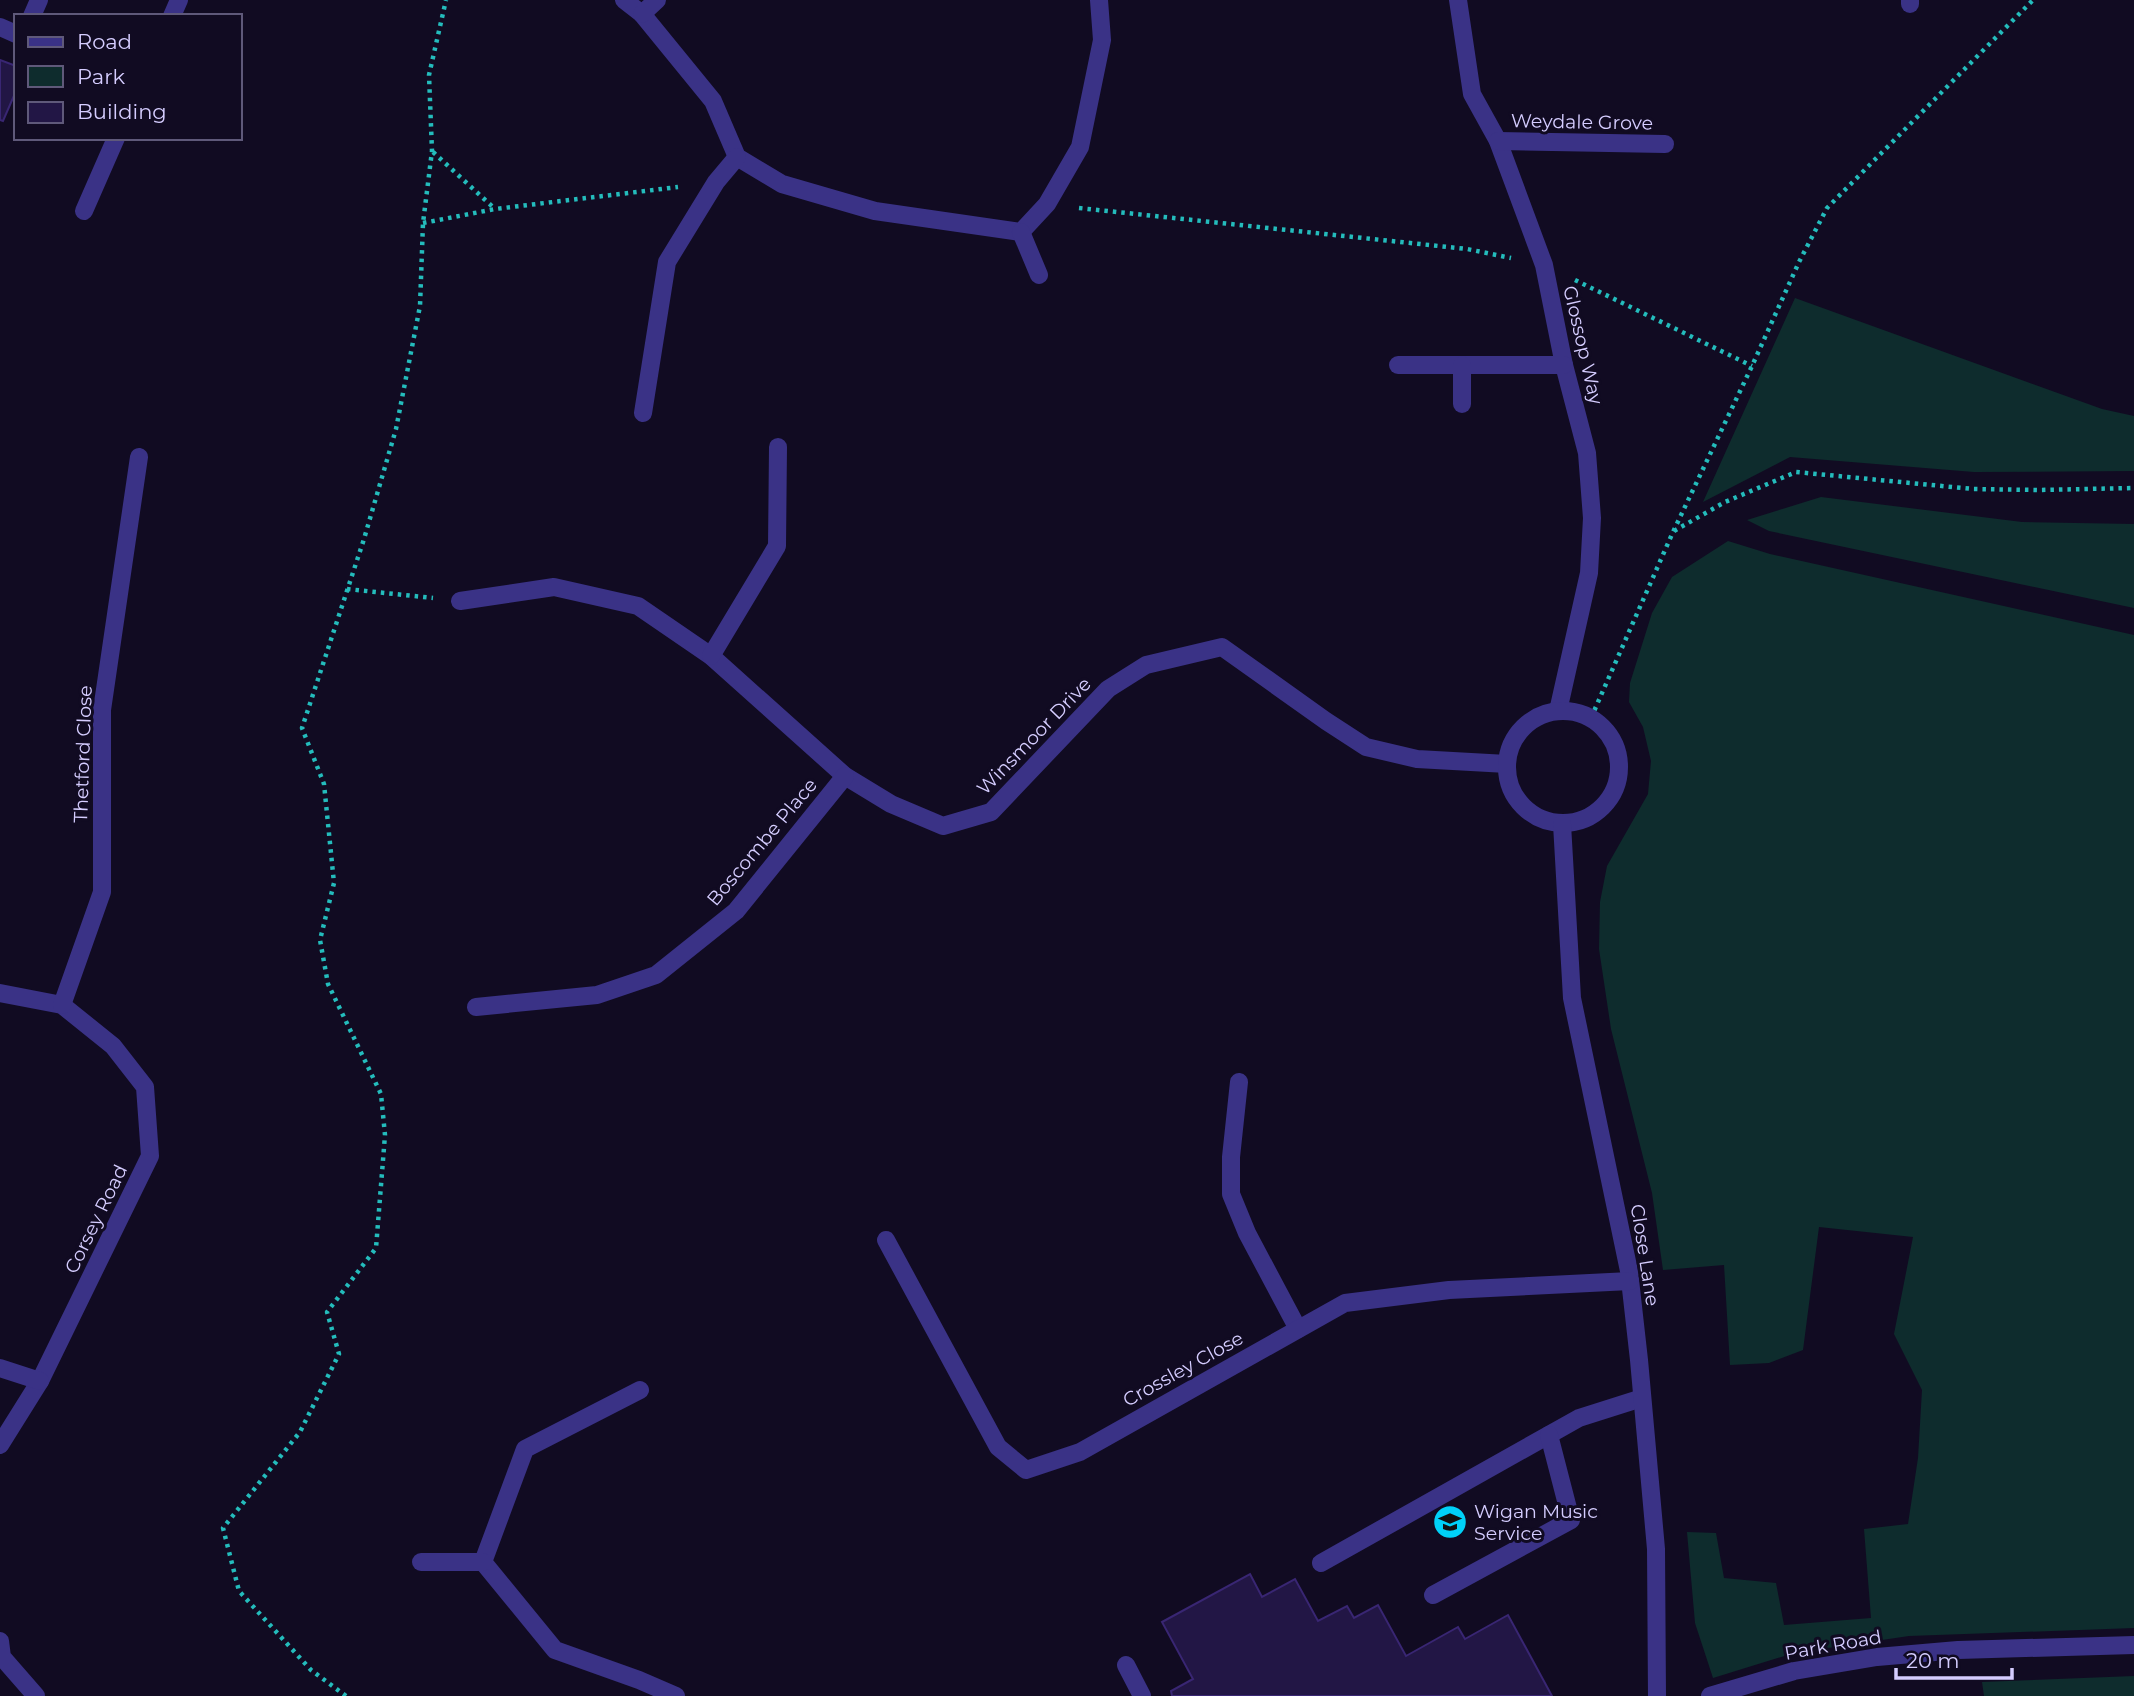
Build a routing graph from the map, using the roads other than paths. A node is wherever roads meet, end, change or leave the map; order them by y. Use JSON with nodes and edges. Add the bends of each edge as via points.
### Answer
{"nodes":[{"id":1,"x":624,"y":0,"type":"edge"},
{"id":2,"x":657,"y":0,"type":"edge"},
{"id":3,"x":1099,"y":0,"type":"edge"},
{"id":4,"x":1458,"y":0,"type":"edge"},
{"id":5,"x":642,"y":14,"type":"junction"},
{"id":6,"x":115,"y":140,"type":"edge"},
{"id":7,"x":1499,"y":141,"type":"junction"},
{"id":8,"x":1665,"y":144,"type":"dead end"},
{"id":9,"x":737,"y":156,"type":"junction"},
{"id":10,"x":83,"y":211,"type":"dead end"},
{"id":11,"x":1021,"y":232,"type":"junction"},
{"id":12,"x":1039,"y":275,"type":"dead end"},
{"id":13,"x":1398,"y":365,"type":"dead end"},
{"id":14,"x":1462,"y":365,"type":"junction"},
{"id":15,"x":1564,"y":365,"type":"junction"},
{"id":16,"x":1462,"y":404,"type":"dead end"},
{"id":17,"x":643,"y":413,"type":"dead end"},
{"id":18,"x":778,"y":447,"type":"dead end"},
{"id":19,"x":139,"y":457,"type":"dead end"},
{"id":20,"x":460,"y":601,"type":"road end"},
{"id":21,"x":711,"y":656,"type":"junction"},
{"id":22,"x":1558,"y":711,"type":"junction"},
{"id":23,"x":1507,"y":764,"type":"junction"},
{"id":24,"x":845,"y":776,"type":"junction"},
{"id":25,"x":1562,"y":824,"type":"junction"},
{"id":26,"x":0,"y":993,"type":"edge"},
{"id":27,"x":62,"y":1005,"type":"junction"},
{"id":28,"x":476,"y":1007,"type":"dead end"},
{"id":29,"x":1238,"y":1082,"type":"dead end"},
{"id":30,"x":887,"y":1240,"type":"dead end"},
{"id":31,"x":1630,"y":1281,"type":"junction"},
{"id":32,"x":1298,"y":1329,"type":"junction"},
{"id":33,"x":0,"y":1368,"type":"edge"},
{"id":34,"x":40,"y":1381,"type":"junction"},
{"id":35,"x":640,"y":1390,"type":"dead end"},
{"id":36,"x":1642,"y":1398,"type":"junction"},
{"id":37,"x":1549,"y":1435,"type":"junction"},
{"id":38,"x":0,"y":1445,"type":"edge"},
{"id":39,"x":421,"y":1562,"type":"dead end"},
{"id":40,"x":483,"y":1562,"type":"junction"},
{"id":41,"x":1321,"y":1563,"type":"dead end"},
{"id":42,"x":1433,"y":1595,"type":"dead end"},
{"id":43,"x":2134,"y":1646,"type":"edge"},
{"id":44,"x":1,"y":1652,"type":"edge"},
{"id":45,"x":1126,"y":1665,"type":"dead end"},
{"id":46,"x":36,"y":1696,"type":"edge"},
{"id":47,"x":676,"y":1696,"type":"edge"},
{"id":48,"x":1143,"y":1696,"type":"edge"},
{"id":49,"x":1657,"y":1696,"type":"edge"},
{"id":50,"x":1710,"y":1696,"type":"edge"}],
"edges":[{"from":1,"to":5,"type":"street"},
{"from":2,"to":5,"type":"street"},
{"from":3,"to":11,"type":"street","via":[[1102,40],[1080,147],[1046,204]]},
{"from":4,"to":7,"type":"street","name":"Glossop Way","via":[[1472,94]]},
{"from":5,"to":9,"type":"street","via":[[713,101]]},
{"from":6,"to":10,"type":"street"},
{"from":7,"to":8,"type":"street","name":"Weydale Grove"},
{"from":7,"to":15,"type":"street","name":"Glossop Way","via":[[1544,265]]},
{"from":9,"to":11,"type":"street","via":[[782,184],[875,211]]},
{"from":9,"to":17,"type":"street","via":[[667,262]]},
{"from":11,"to":12,"type":"street"},
{"from":13,"to":14,"type":"street"},
{"from":14,"to":15,"type":"street"},
{"from":14,"to":16,"type":"street"},
{"from":15,"to":22,"type":"street","name":"Glossop Way","via":[[1587,453],[1592,518],[1589,573]]},
{"from":18,"to":21,"type":"street","via":[[777,546]]},
{"from":19,"to":27,"type":"street","name":"Thetford Close","via":[[102,710],[102,892]]},
{"from":20,"to":21,"type":"street","name":"Winsmoor Drive","via":[[554,587],[638,606]]},
{"from":21,"to":24,"type":"street","name":"Winsmoor Drive"},
{"from":22,"to":23,"type":"street","via":[[1542,714],[1517,734]]},
{"from":22,"to":25,"type":"street","via":[[1591,718],[1605,729],[1619,763],[1618,782],[1610,799],[1581,821]]},
{"from":23,"to":24,"type":"street","name":"Winsmoor Drive","via":[[1417,759],[1366,747],[1222,647],[1146,665],[1108,689],[991,811],[943,826],[891,804]]},
{"from":23,"to":25,"type":"street","via":[[1508,782],[1516,799],[1544,821]]},
{"from":24,"to":28,"type":"street","name":"Boscombe Place","via":[[736,911],[656,975],[597,995]]},
{"from":25,"to":31,"type":"street","name":"Close Lane","via":[[1572,998]]},
{"from":26,"to":27,"type":"street","name":"Corsey Road"},
{"from":27,"to":34,"type":"street","name":"Corsey Road","via":[[113,1046],[145,1087],[150,1156]]},
{"from":29,"to":32,"type":"street","via":[[1231,1194]]},
{"from":30,"to":32,"type":"street","name":"Crossley Close","via":[[998,1447],[1026,1470],[1080,1452]]},
{"from":31,"to":32,"type":"street","name":"Crossley Close","via":[[1449,1290],[1345,1303]]},
{"from":31,"to":36,"type":"street","name":"Close Lane"},
{"from":33,"to":34,"type":"street"},
{"from":34,"to":38,"type":"street","name":"Corsey Road"},
{"from":35,"to":40,"type":"street","via":[[524,1449]]},
{"from":36,"to":37,"type":"street","via":[[1579,1418]]},
{"from":36,"to":49,"type":"street","name":"Close Lane","via":[[1656,1549]]},
{"from":37,"to":41,"type":"street"},
{"from":37,"to":42,"type":"street","via":[[1571,1520]]},
{"from":39,"to":40,"type":"street"},
{"from":40,"to":47,"type":"street","via":[[555,1650]]},
{"from":43,"to":50,"type":"street","name":"Park Road","via":[[1958,1650],[1877,1657],[1794,1671]]},
{"from":44,"to":46,"type":"street"},
{"from":45,"to":48,"type":"street"}]}
